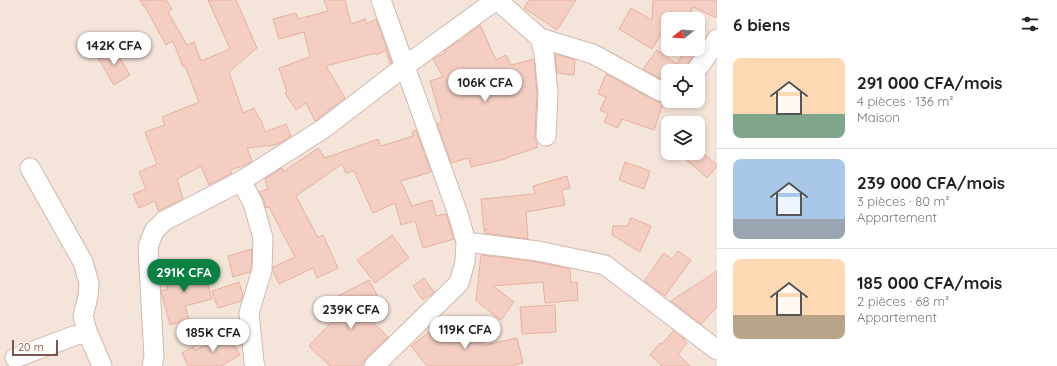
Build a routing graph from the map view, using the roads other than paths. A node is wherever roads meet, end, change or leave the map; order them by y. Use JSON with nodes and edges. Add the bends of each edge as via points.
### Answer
{"nodes":[{"id":1,"x":381,"y":0,"type":"edge"},
{"id":2,"x":496,"y":0,"type":"edge"},
{"id":3,"x":540,"y":38,"type":"junction"},
{"id":4,"x":717,"y":39,"type":"edge"},
{"id":5,"x":701,"y":64,"type":"edge"},
{"id":6,"x":405,"y":66,"type":"junction"},
{"id":7,"x":661,"y":91,"type":"edge"},
{"id":8,"x":546,"y":136,"type":"dead end"},
{"id":9,"x":30,"y":168,"type":"dead end"},
{"id":10,"x":241,"y":180,"type":"junction"},
{"id":11,"x":466,"y":242,"type":"junction"},
{"id":12,"x":87,"y":331,"type":"junction"},
{"id":13,"x":717,"y":350,"type":"edge"},
{"id":14,"x":15,"y":358,"type":"dead end"},
{"id":15,"x":102,"y":366,"type":"edge"},
{"id":16,"x":152,"y":366,"type":"edge"},
{"id":17,"x":256,"y":366,"type":"edge"},
{"id":18,"x":374,"y":366,"type":"edge"}],
"edges":[{"from":1,"to":6,"type":"street"},
{"from":2,"to":3,"type":"street"},
{"from":2,"to":6,"type":"street"},
{"from":3,"to":7,"type":"street","via":[[593,54]]},
{"from":3,"to":8,"type":"street","via":[[548,93]]},
{"from":4,"to":5,"type":"street"},
{"from":6,"to":10,"type":"street","via":[[323,129]]},
{"from":6,"to":11,"type":"street"},
{"from":9,"to":12,"type":"street","via":[[83,262],[89,283],[83,316]]},
{"from":10,"to":16,"type":"street","via":[[164,222],[154,231],[148,247],[154,357]]},
{"from":10,"to":17,"type":"street","via":[[253,203],[263,238],[262,270],[249,313]]},
{"from":11,"to":13,"type":"street","via":[[538,251],[605,265]]},
{"from":11,"to":18,"type":"street","via":[[465,262],[459,283]]},
{"from":12,"to":14,"type":"street"},
{"from":12,"to":15,"type":"street"}]}
